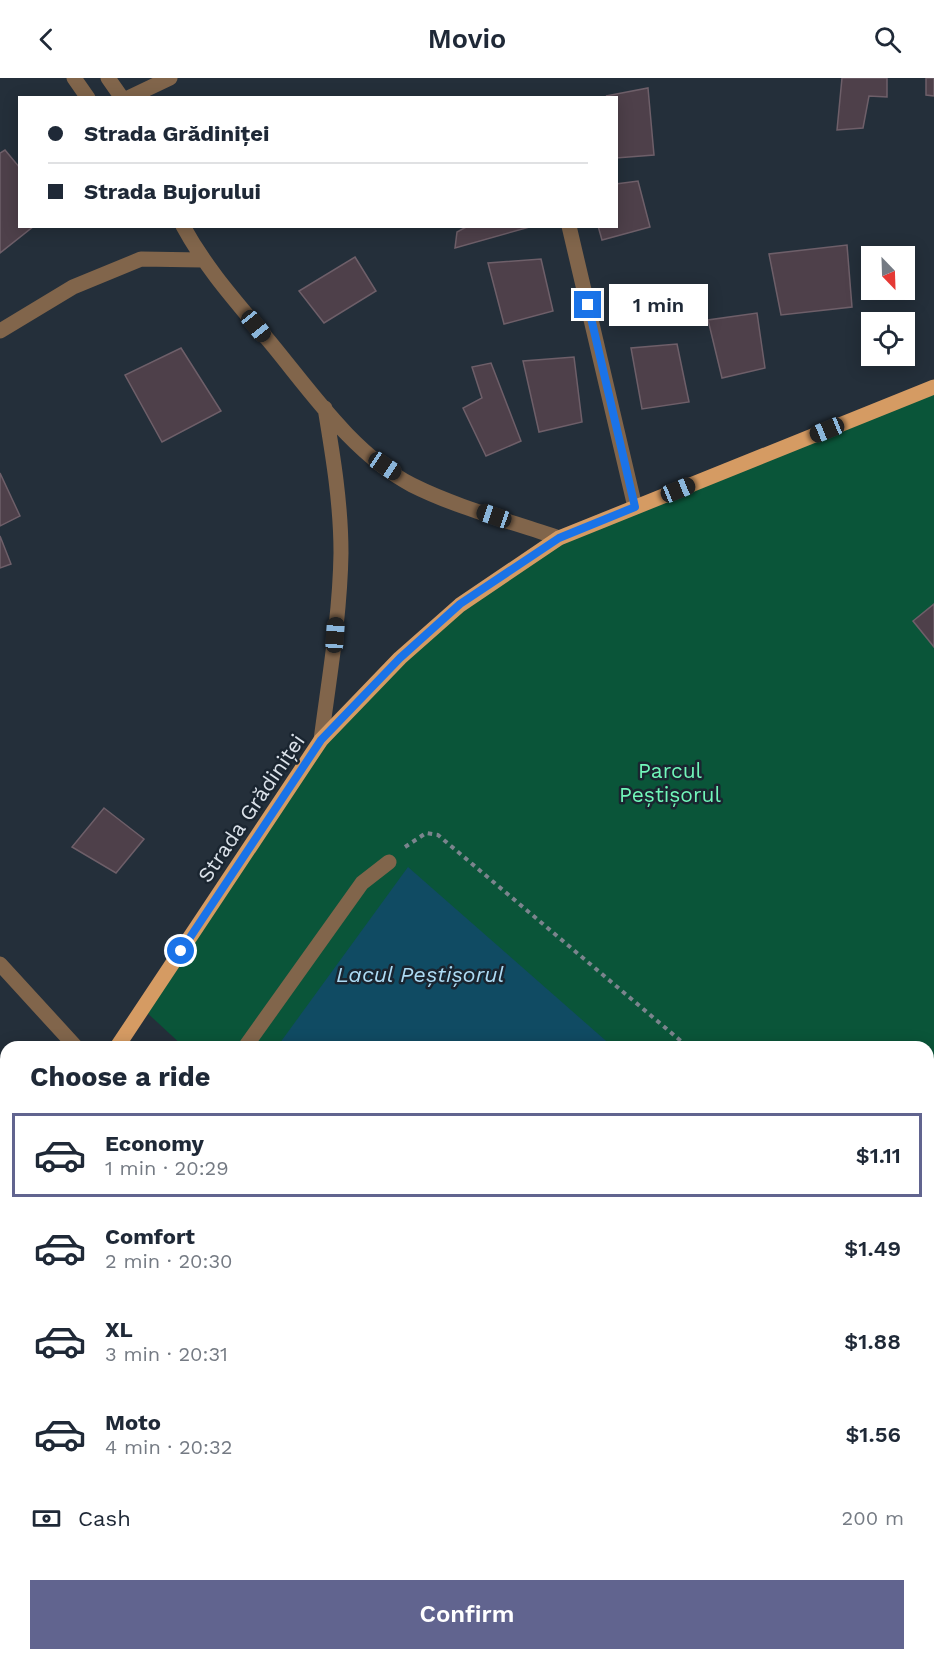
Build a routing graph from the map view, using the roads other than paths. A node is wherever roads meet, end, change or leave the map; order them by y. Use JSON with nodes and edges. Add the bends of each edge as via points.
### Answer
{"nodes":[{"id":1,"x":74,"y":78,"type":"edge"},
{"id":2,"x":108,"y":78,"type":"edge"},
{"id":3,"x":170,"y":78,"type":"edge"},
{"id":4,"x":87,"y":96,"type":"edge"},
{"id":5,"x":121,"y":96,"type":"edge"},
{"id":6,"x":132,"y":96,"type":"edge"},
{"id":7,"x":184,"y":228,"type":"edge"},
{"id":8,"x":569,"y":228,"type":"edge"},
{"id":9,"x":202,"y":260,"type":"junction"},
{"id":10,"x":0,"y":331,"type":"edge"},
{"id":11,"x":934,"y":387,"type":"edge"},
{"id":12,"x":325,"y":408,"type":"junction"},
{"id":13,"x":635,"y":507,"type":"junction"},
{"id":14,"x":559,"y":538,"type":"junction"},
{"id":15,"x":321,"y":740,"type":"junction"},
{"id":16,"x":389,"y":862,"type":"road end"},
{"id":17,"x":0,"y":964,"type":"edge"},
{"id":18,"x":71,"y":1041,"type":"edge"},
{"id":19,"x":121,"y":1041,"type":"edge"},
{"id":20,"x":249,"y":1041,"type":"edge"}],
"edges":[{"from":1,"to":4,"type":"street"},
{"from":2,"to":5,"type":"street"},
{"from":3,"to":6,"type":"street"},
{"from":7,"to":9,"type":"street"},
{"from":8,"to":13,"type":"street"},
{"from":9,"to":10,"type":"street","via":[[141,259],[73,287]]},
{"from":9,"to":12,"type":"street"},
{"from":11,"to":13,"type":"main road","name":"Strada Grădiniței"},
{"from":12,"to":14,"type":"street","via":[[371,457],[412,484]]},
{"from":12,"to":15,"type":"street","via":[[337,481],[341,553]]},
{"from":13,"to":14,"type":"main road","name":"Strada Grădiniței"},
{"from":14,"to":15,"type":"main road","name":"Strada Grădiniței","via":[[460,604],[400,658]]},
{"from":15,"to":19,"type":"main road","name":"Strada Grădiniței"},
{"from":16,"to":20,"type":"street","via":[[362,883]]},
{"from":17,"to":18,"type":"street"}]}
